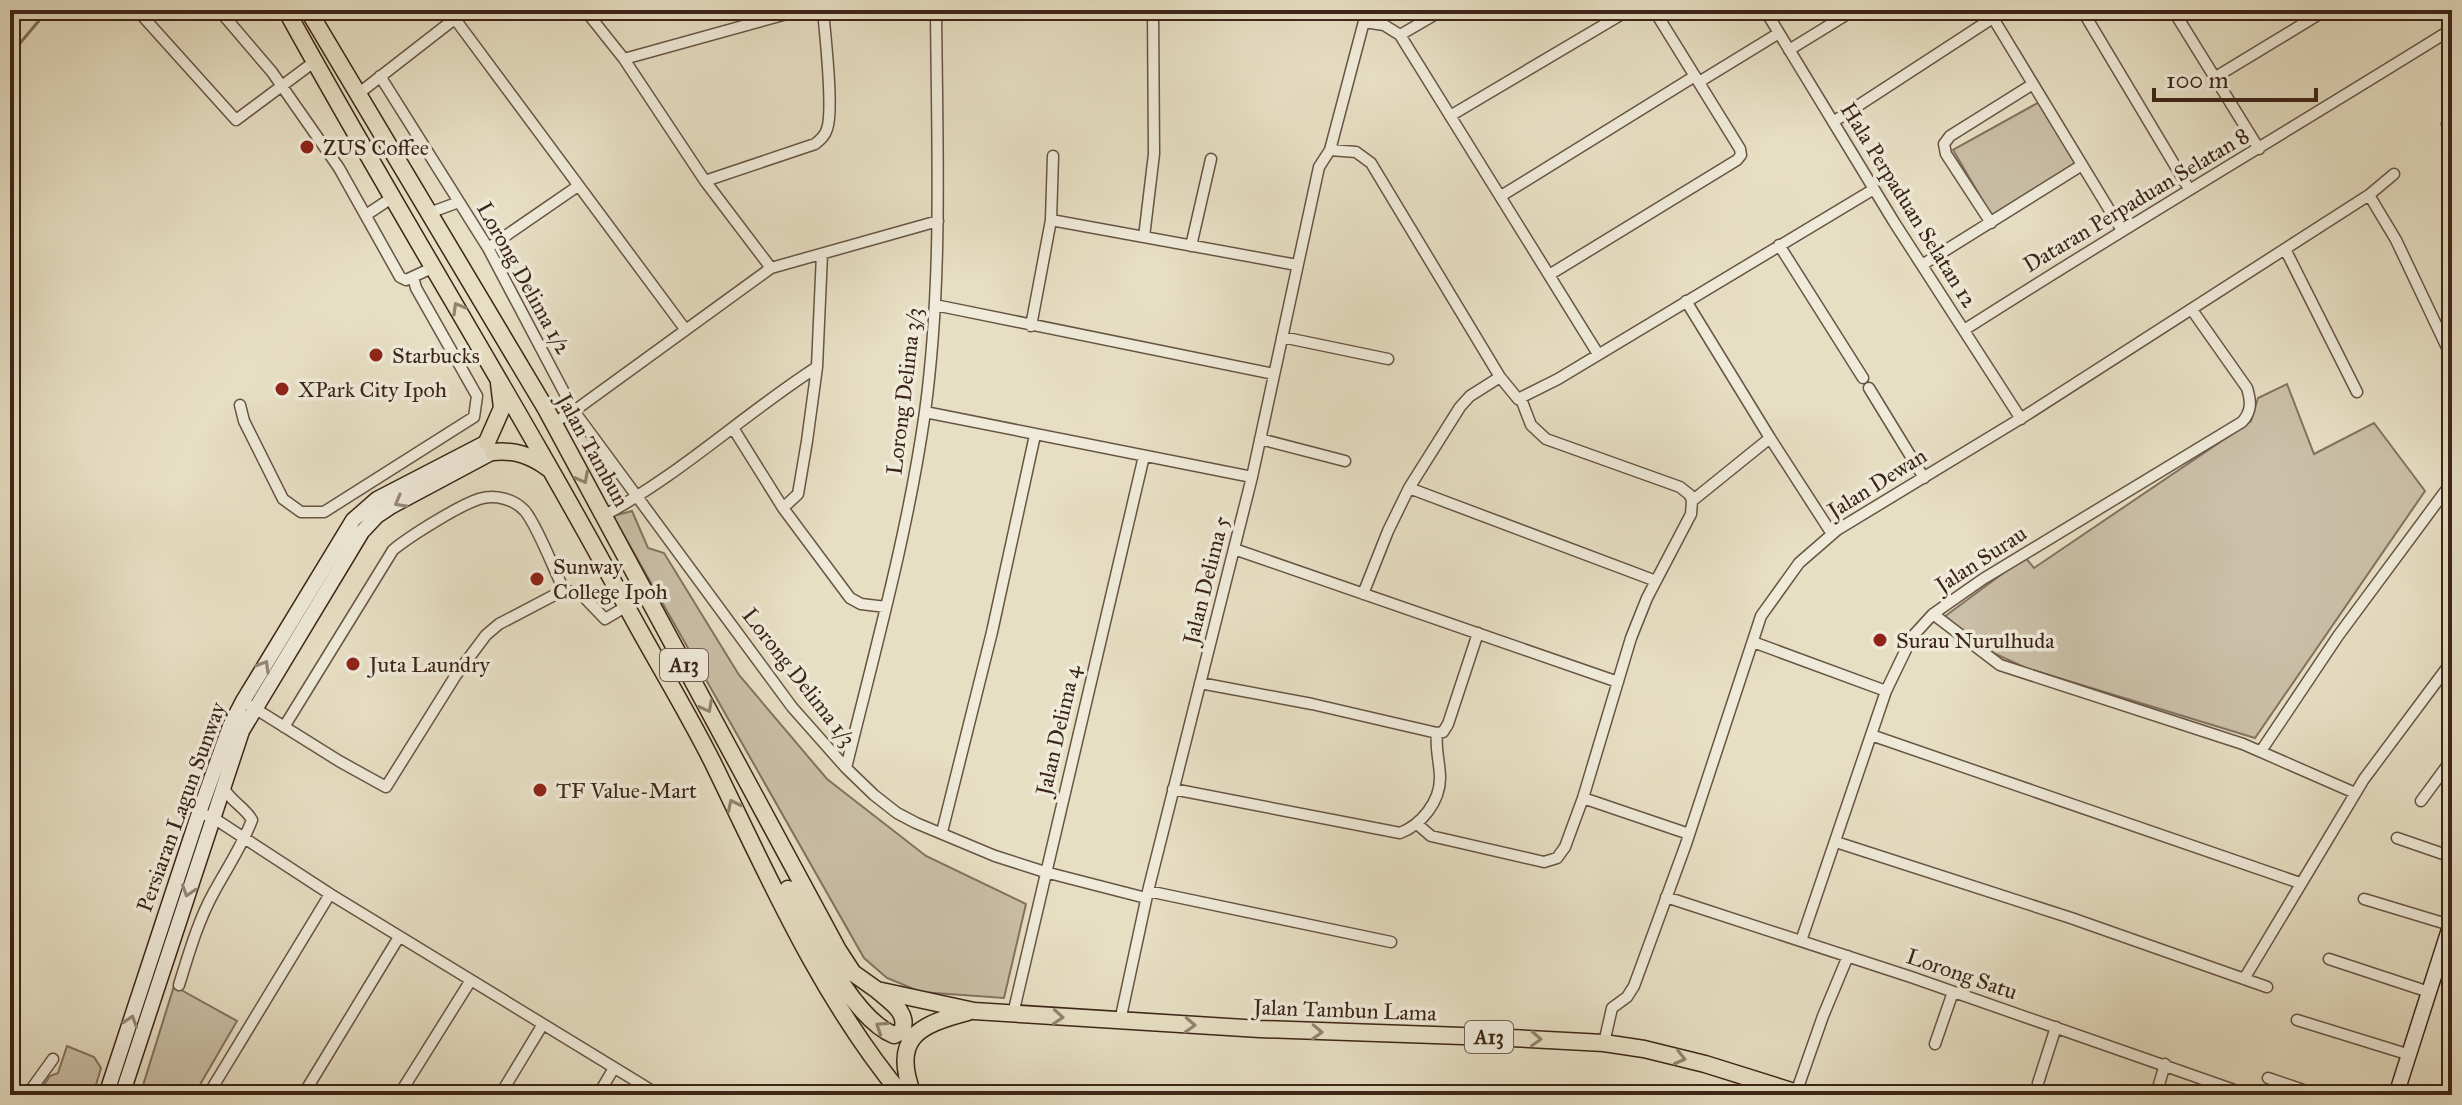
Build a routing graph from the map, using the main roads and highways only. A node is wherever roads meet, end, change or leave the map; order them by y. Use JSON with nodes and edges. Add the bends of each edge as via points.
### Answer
{"nodes":[{"id":1,"x":286,"y":10,"type":"edge"},
{"id":2,"x":308,"y":10,"type":"edge"},
{"id":3,"x":498,"y":376,"type":"junction"},
{"id":4,"x":490,"y":447,"type":"junction"},
{"id":5,"x":550,"y":469,"type":"junction"},
{"id":6,"x":249,"y":705,"type":"junction"},
{"id":7,"x":205,"y":815,"type":"junction"},
{"id":8,"x":749,"y":836,"type":"junction"},
{"id":9,"x":2451,"y":922,"type":"edge"},
{"id":10,"x":877,"y":990,"type":"junction"},
{"id":11,"x":974,"y":1011,"type":"junction"},
{"id":12,"x":1800,"y":1094,"type":"edge"},
{"id":13,"x":106,"y":1095,"type":"edge"},
{"id":14,"x":122,"y":1095,"type":"edge"},
{"id":15,"x":902,"y":1095,"type":"edge"},
{"id":16,"x":913,"y":1095,"type":"edge"},
{"id":17,"x":2396,"y":1095,"type":"edge"}],
"edges":[{"from":3,"to":1,"type":"main road","one_way":true},
{"from":2,"to":10,"type":"main road","name":"Jalan Tambun","number":"A13","one_way":true,"via":[[553,423],[822,921],[853,973]]},
{"from":3,"to":4,"type":"main road","via":[[502,408]]},
{"from":3,"to":5,"type":"main road"},
{"from":4,"to":5,"type":"main road","via":[[522,453]]},
{"from":4,"to":6,"type":"main road","name":"Persiaran Lagun Sunway","via":[[377,499]]},
{"from":8,"to":5,"type":"main road","number":"A13","one_way":true},
{"from":6,"to":7,"type":"main road","name":"Persiaran Lagun Sunway","via":[[223,787]]},
{"from":6,"to":7,"type":"main road","name":"Persiaran Lagun Sunway","via":[[230,726]]},
{"from":13,"to":7,"type":"main road","name":"Persiaran Lagun Sunway","one_way":true},
{"from":7,"to":14,"type":"main road","name":"Persiaran Lagun Sunway","one_way":true},
{"from":10,"to":8,"type":"main road","name":"Jalan Tambun","one_way":true,"via":[[902,1013],[905,1023],[894,1035],[868,1019],[852,999],[777,871]]},
{"from":8,"to":15,"type":"main road","number":"A13","via":[[821,973]]},
{"from":9,"to":17,"type":"main road"},
{"from":10,"to":11,"type":"main road"},
{"from":11,"to":12,"type":"main road","name":"Jalan Tambun Lama","number":"A13","one_way":true,"via":[[1604,1043],[1705,1064]]},
{"from":11,"to":16,"type":"main road","via":[[927,1024],[915,1036],[905,1067]]}]}
